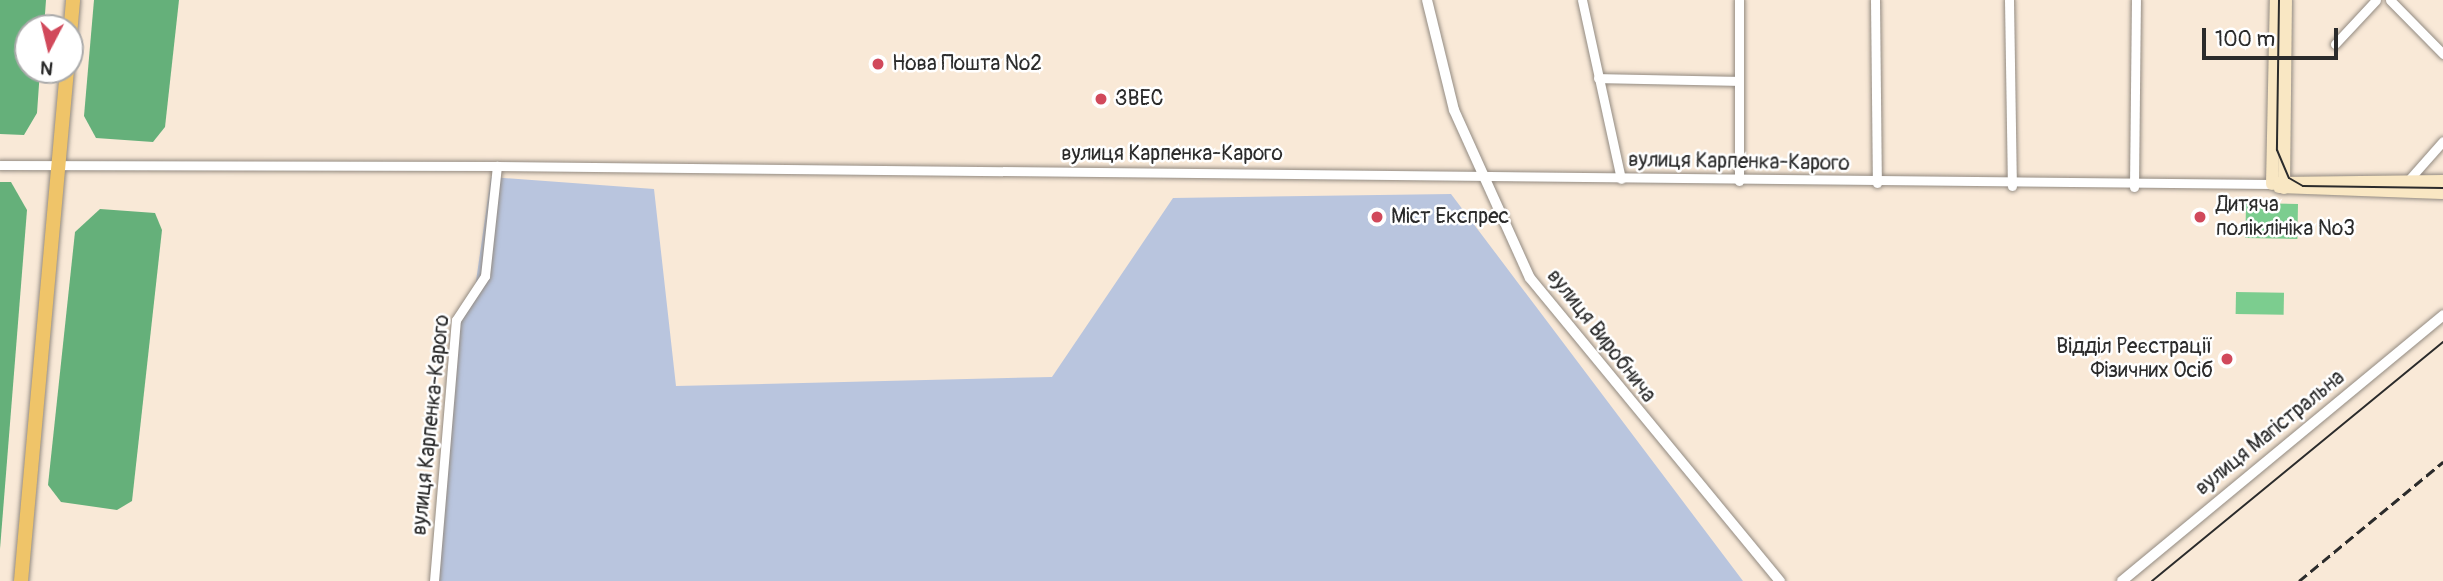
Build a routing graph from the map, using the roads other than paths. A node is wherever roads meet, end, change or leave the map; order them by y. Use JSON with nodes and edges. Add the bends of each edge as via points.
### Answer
{"nodes":[{"id":1,"x":1427,"y":0,"type":"edge"},
{"id":2,"x":1583,"y":0,"type":"edge"},
{"id":3,"x":1739,"y":0,"type":"edge"},
{"id":4,"x":1875,"y":0,"type":"edge"},
{"id":5,"x":2009,"y":0,"type":"edge"},
{"id":6,"x":2136,"y":0,"type":"edge"},
{"id":7,"x":2276,"y":0,"type":"edge"},
{"id":8,"x":2286,"y":0,"type":"edge"},
{"id":9,"x":2376,"y":0,"type":"edge"},
{"id":10,"x":2390,"y":0,"type":"edge"},
{"id":11,"x":2335,"y":44,"type":"dead end"},
{"id":12,"x":2443,"y":54,"type":"edge"},
{"id":13,"x":1598,"y":78,"type":"junction"},
{"id":14,"x":1738,"y":80,"type":"junction"},
{"id":15,"x":66,"y":84,"type":"edge"},
{"id":16,"x":2443,"y":141,"type":"edge"},
{"id":17,"x":0,"y":165,"type":"edge"},
{"id":18,"x":60,"y":166,"type":"junction"},
{"id":19,"x":497,"y":166,"type":"junction"},
{"id":20,"x":1480,"y":177,"type":"junction"},
{"id":21,"x":1621,"y":179,"type":"junction"},
{"id":22,"x":1739,"y":181,"type":"junction"},
{"id":23,"x":2407,"y":181,"type":"junction"},
{"id":24,"x":2443,"y":181,"type":"edge"},
{"id":25,"x":1877,"y":183,"type":"junction"},
{"id":26,"x":2280,"y":185,"type":"junction"},
{"id":27,"x":2012,"y":186,"type":"junction"},
{"id":28,"x":2134,"y":187,"type":"junction"},
{"id":29,"x":2398,"y":193,"type":"junction"},
{"id":30,"x":2443,"y":193,"type":"edge"},
{"id":31,"x":2443,"y":315,"type":"edge"},
{"id":32,"x":21,"y":581,"type":"edge"},
{"id":33,"x":435,"y":581,"type":"edge"},
{"id":34,"x":1780,"y":581,"type":"edge"},
{"id":35,"x":2122,"y":581,"type":"edge"}],
"edges":[{"from":1,"to":20,"type":"street","name":"вулиця Виробнича","via":[[1454,110]]},
{"from":2,"to":13,"type":"street"},
{"from":3,"to":14,"type":"street"},
{"from":4,"to":25,"type":"street"},
{"from":5,"to":27,"type":"street"},
{"from":6,"to":28,"type":"street"},
{"from":7,"to":26,"type":"main road"},
{"from":8,"to":26,"type":"main road"},
{"from":9,"to":11,"type":"street"},
{"from":10,"to":12,"type":"street"},
{"from":13,"to":14,"type":"street"},
{"from":13,"to":21,"type":"street"},
{"from":14,"to":22,"type":"street"},
{"from":15,"to":18,"type":"highway"},
{"from":16,"to":23,"type":"street"},
{"from":17,"to":18,"type":"street"},
{"from":18,"to":19,"type":"street"},
{"from":18,"to":32,"type":"highway"},
{"from":19,"to":20,"type":"street","name":"вулиця Карпенка-Карого"},
{"from":19,"to":33,"type":"street","name":"вулиця Карпенка-Карого","via":[[485,276],[456,320]]},
{"from":20,"to":21,"type":"street","name":"вулиця Карпенка-Карого"},
{"from":20,"to":34,"type":"street","name":"вулиця Виробнича","via":[[1548,304]]},
{"from":21,"to":22,"type":"street","name":"вулиця Карпенка-Карого"},
{"from":22,"to":25,"type":"street","name":"вулиця Карпенка-Карого"},
{"from":23,"to":24,"type":"main road","name":"вулиця Карпенка-Карого"},
{"from":23,"to":26,"type":"main road","name":"вулиця Карпенка-Карого"},
{"from":23,"to":29,"type":"street"},
{"from":25,"to":27,"type":"street","name":"вулиця Карпенка-Карого"},
{"from":26,"to":28,"type":"street","name":"вулиця Карпенка-Карого"},
{"from":26,"to":29,"type":"main road","name":"вулиця Карпенка-Карого"},
{"from":27,"to":28,"type":"street","name":"вулиця Карпенка-Карого"},
{"from":29,"to":30,"type":"main road","name":"вулиця Карпенка-Карого"},
{"from":31,"to":35,"type":"street","name":"вулиця Магістральна"}]}
